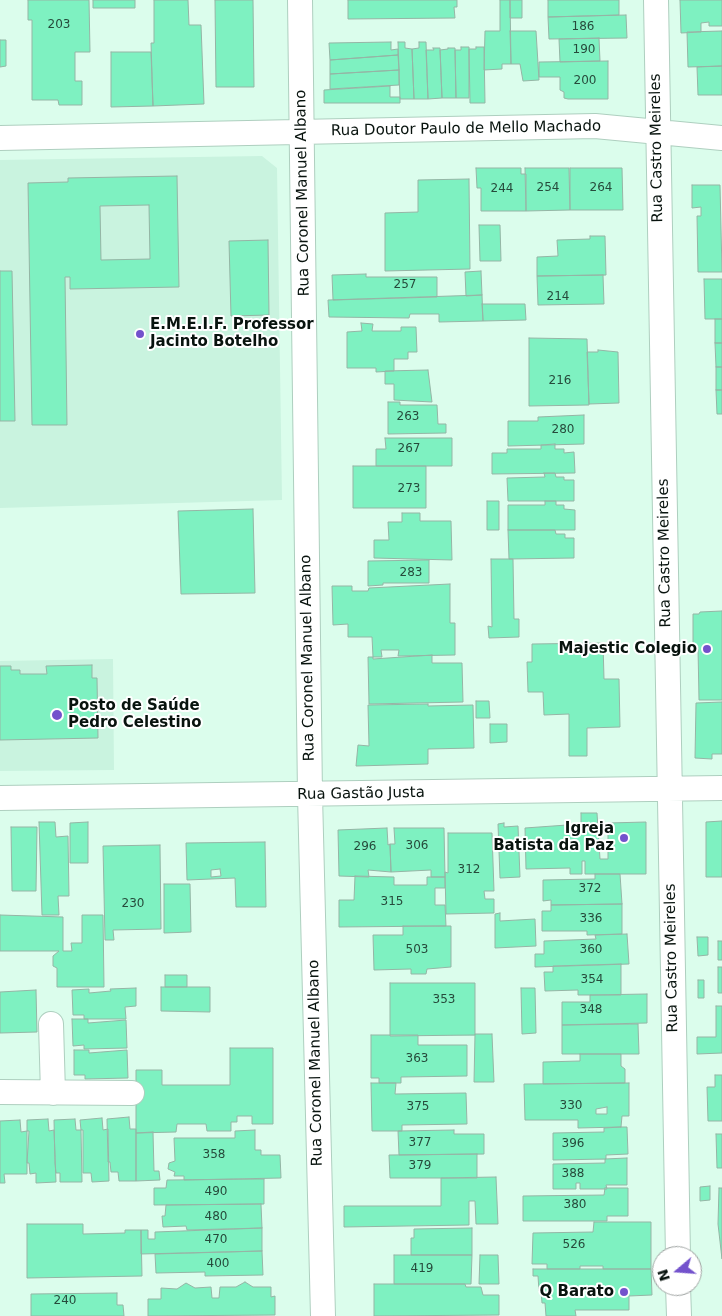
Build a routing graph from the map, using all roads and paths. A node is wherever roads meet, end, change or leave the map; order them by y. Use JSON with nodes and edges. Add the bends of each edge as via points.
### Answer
{"nodes":[{"id":1,"x":300,"y":0,"type":"edge"},
{"id":2,"x":656,"y":0,"type":"edge"},
{"id":3,"x":302,"y":131,"type":"junction"},
{"id":4,"x":657,"y":132,"type":"junction"},
{"id":5,"x":0,"y":138,"type":"edge"},
{"id":6,"x":722,"y":138,"type":"edge"},
{"id":7,"x":669,"y":788,"type":"junction"},
{"id":8,"x":722,"y":788,"type":"edge"},
{"id":9,"x":310,"y":795,"type":"junction"},
{"id":10,"x":0,"y":798,"type":"edge"},
{"id":11,"x":51,"y":1024,"type":"dead end"},
{"id":12,"x":0,"y":1092,"type":"edge"},
{"id":13,"x":53,"y":1093,"type":"junction"},
{"id":14,"x":132,"y":1093,"type":"dead end"},
{"id":15,"x":678,"y":1246,"type":"edge"},
{"id":16,"x":678,"y":1296,"type":"edge"},
{"id":17,"x":322,"y":1316,"type":"edge"},
{"id":18,"x":679,"y":1316,"type":"edge"}],
"edges":[{"from":1,"to":3,"type":"street","name":"Rua Coronel Manuel Albano"},
{"from":2,"to":4,"type":"street","name":"Rua Castro Meireles"},
{"from":3,"to":4,"type":"street","name":"Rua Doutor Paulo de Mello Machado","via":[[595,126]]},
{"from":3,"to":5,"type":"street","name":"Rua Doutor Paulo de Mello Machado"},
{"from":3,"to":9,"type":"street","name":"Rua Coronel Manuel Albano"},
{"from":4,"to":6,"type":"street","name":"Rua Doutor Paulo de Mello Machado"},
{"from":4,"to":7,"type":"street","name":"Rua Castro Meireles"},
{"from":7,"to":8,"type":"street","name":"Rua Gastão Justa"},
{"from":7,"to":9,"type":"street","name":"Rua Gastão Justa"},
{"from":7,"to":15,"type":"street","name":"Rua Castro Meireles"},
{"from":9,"to":10,"type":"street","name":"Rua Gastão Justa"},
{"from":9,"to":17,"type":"street","name":"Rua Coronel Manuel Albano"},
{"from":11,"to":13,"type":"street"},
{"from":12,"to":13,"type":"street"},
{"from":13,"to":14,"type":"street"},
{"from":16,"to":18,"type":"street"}]}
